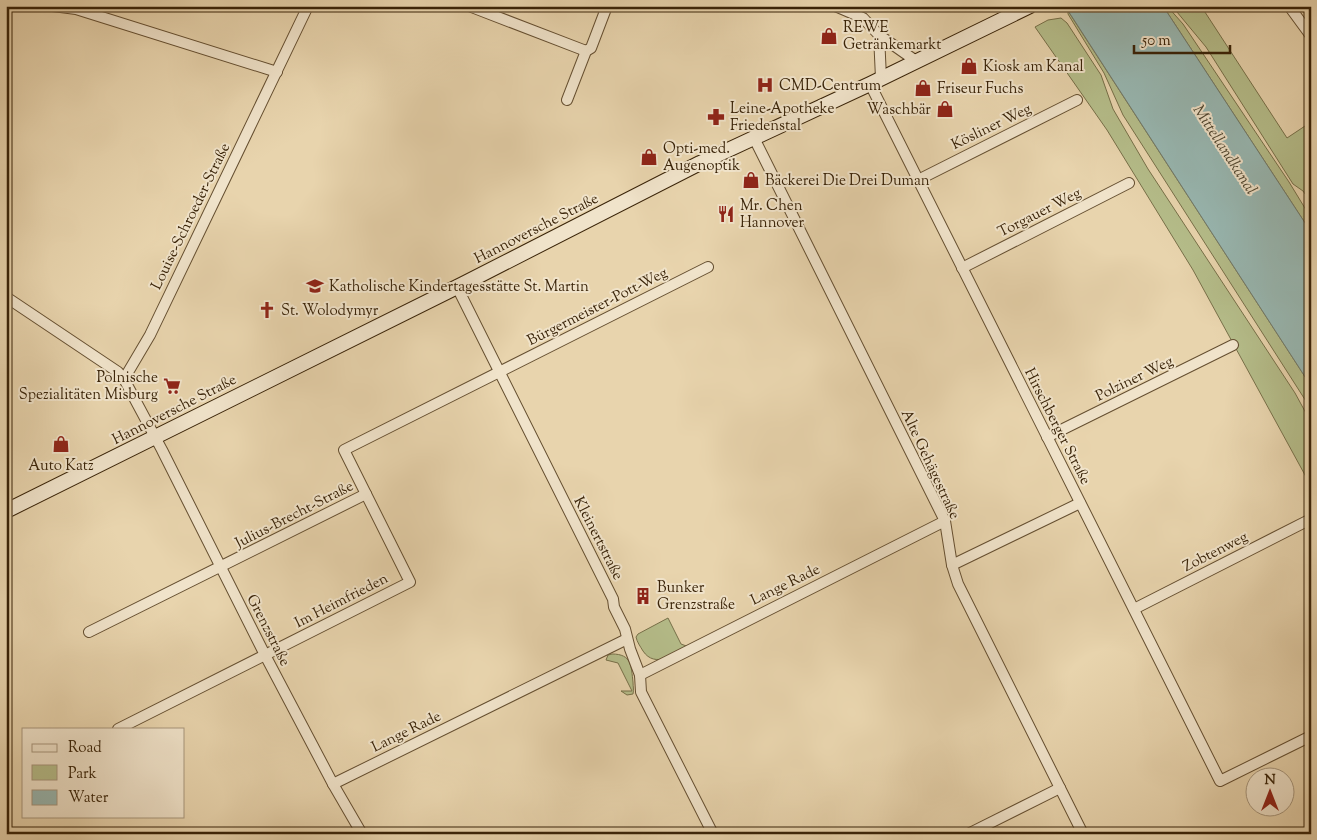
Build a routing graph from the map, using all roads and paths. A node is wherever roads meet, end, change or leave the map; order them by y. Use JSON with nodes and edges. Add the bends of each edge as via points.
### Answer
{"nodes":[{"id":1,"x":52,"y":6,"type":"edge"},
{"id":2,"x":308,"y":6,"type":"edge"},
{"id":3,"x":469,"y":6,"type":"edge"},
{"id":4,"x":607,"y":6,"type":"edge"},
{"id":5,"x":835,"y":6,"type":"edge"},
{"id":6,"x":1030,"y":6,"type":"edge"},
{"id":7,"x":1289,"y":6,"type":"edge"},
{"id":8,"x":1008,"y":11,"type":"edge"},
{"id":9,"x":878,"y":35,"type":"junction"},
{"id":10,"x":1311,"y":36,"type":"edge"},
{"id":11,"x":586,"y":51,"type":"junction"},
{"id":12,"x":916,"y":62,"type":"junction"},
{"id":13,"x":277,"y":72,"type":"junction"},
{"id":14,"x":876,"y":81,"type":"junction"},
{"id":15,"x":566,"y":100,"type":"dead end"},
{"id":16,"x":1076,"y":100,"type":"dead end"},
{"id":17,"x":754,"y":138,"type":"junction"},
{"id":18,"x":918,"y":180,"type":"junction"},
{"id":19,"x":1129,"y":182,"type":"dead end"},
{"id":20,"x":708,"y":267,"type":"dead end"},
{"id":21,"x":962,"y":268,"type":"junction"},
{"id":22,"x":457,"y":287,"type":"junction"},
{"id":23,"x":6,"y":297,"type":"edge"},
{"id":24,"x":1233,"y":345,"type":"dead end"},
{"id":25,"x":500,"y":372,"type":"junction"},
{"id":26,"x":124,"y":379,"type":"junction"},
{"id":27,"x":155,"y":436,"type":"junction"},
{"id":28,"x":1048,"y":437,"type":"junction"},
{"id":29,"x":366,"y":494,"type":"junction"},
{"id":30,"x":1080,"y":503,"type":"junction"},
{"id":31,"x":6,"y":511,"type":"edge"},
{"id":32,"x":1311,"y":519,"type":"edge"},
{"id":33,"x":945,"y":521,"type":"junction"},
{"id":34,"x":952,"y":565,"type":"junction"},
{"id":35,"x":221,"y":567,"type":"junction"},
{"id":36,"x":1134,"y":609,"type":"junction"},
{"id":37,"x":89,"y":632,"type":"dead end"},
{"id":38,"x":628,"y":639,"type":"junction"},
{"id":39,"x":265,"y":655,"type":"junction"},
{"id":40,"x":640,"y":675,"type":"junction"},
{"id":41,"x":120,"y":728,"type":"edge"},
{"id":42,"x":1311,"y":736,"type":"edge"},
{"id":43,"x":333,"y":784,"type":"junction"},
{"id":44,"x":1060,"y":788,"type":"junction"},
{"id":45,"x":362,"y":834,"type":"edge"},
{"id":46,"x":713,"y":834,"type":"edge"},
{"id":47,"x":968,"y":834,"type":"edge"},
{"id":48,"x":1083,"y":834,"type":"edge"}],
"edges":[{"from":1,"to":13,"type":"street","via":[[76,9]]},
{"from":2,"to":13,"type":"street","name":"Louise-Schroeder-Straße"},
{"from":3,"to":11,"type":"street"},
{"from":4,"to":11,"type":"street","via":[[591,48]]},
{"from":5,"to":9,"type":"street","via":[[863,18]]},
{"from":6,"to":8,"type":"main road","name":"Hannoversche Straße"},
{"from":7,"to":10,"type":"street"},
{"from":8,"to":12,"type":"main road","name":"Hannoversche Straße"},
{"from":9,"to":12,"type":"street"},
{"from":9,"to":14,"type":"street"},
{"from":11,"to":15,"type":"street"},
{"from":12,"to":14,"type":"main road","name":"Hannoversche Straße"},
{"from":13,"to":26,"type":"street","name":"Louise-Schroeder-Straße","via":[[150,335]]},
{"from":14,"to":17,"type":"main road","name":"Hannoversche Straße"},
{"from":14,"to":18,"type":"street","name":"Hirschberger Straße"},
{"from":16,"to":18,"type":"street","name":"Kösliner Weg"},
{"from":17,"to":22,"type":"main road","name":"Hannoversche Straße"},
{"from":17,"to":33,"type":"street","name":"Alte Gehägestraße"},
{"from":18,"to":21,"type":"street","name":"Hirschberger Straße"},
{"from":19,"to":21,"type":"street","name":"Torgauer Weg"},
{"from":20,"to":25,"type":"street","name":"Bürgermeister-Pott-Weg"},
{"from":21,"to":28,"type":"street","name":"Hirschberger Straße"},
{"from":22,"to":25,"type":"street","name":"Kleinertstraße"},
{"from":22,"to":27,"type":"main road","name":"Hannoversche Straße"},
{"from":23,"to":26,"type":"street"},
{"from":24,"to":28,"type":"street","name":"Polziner Weg"},
{"from":25,"to":29,"type":"street","name":"Julius-Brecht-Straße","via":[[344,450]]},
{"from":25,"to":38,"type":"street","name":"Kleinertstraße","via":[[607,587]]},
{"from":26,"to":27,"type":"street"},
{"from":27,"to":31,"type":"main road","name":"Hannoversche Straße"},
{"from":27,"to":35,"type":"street","name":"Grenzstraße"},
{"from":28,"to":30,"type":"street","name":"Hirschberger Straße"},
{"from":29,"to":35,"type":"street","name":"Julius-Brecht-Straße"},
{"from":29,"to":39,"type":"street","name":"Im Heimfrieden","via":[[410,582]]},
{"from":30,"to":34,"type":"street"},
{"from":30,"to":36,"type":"street","name":"Hirschberger Straße"},
{"from":32,"to":36,"type":"street","name":"Zobtenweg"},
{"from":33,"to":34,"type":"street","name":"Alte Gehägestraße"},
{"from":33,"to":40,"type":"street","name":"Lange Rade"},
{"from":34,"to":44,"type":"street","name":"Alte Gehägestraße","via":[[958,584]]},
{"from":35,"to":37,"type":"street","name":"Julius-Brecht-Straße"},
{"from":35,"to":39,"type":"street","name":"Grenzstraße"},
{"from":36,"to":42,"type":"street","name":"Hirschberger Straße","via":[[1220,781]]},
{"from":38,"to":40,"type":"street","name":"Kleinertstraße"},
{"from":38,"to":43,"type":"street","name":"Lange Rade"},
{"from":39,"to":41,"type":"street","name":"Im Heimfrieden"},
{"from":39,"to":43,"type":"street","name":"Grenzstraße"},
{"from":40,"to":46,"type":"street","name":"Kleinertstraße","via":[[641,692]]},
{"from":43,"to":45,"type":"street","name":"Grenzstraße"},
{"from":44,"to":47,"type":"street"},
{"from":44,"to":48,"type":"street","name":"Alte Gehägestraße"}]}
